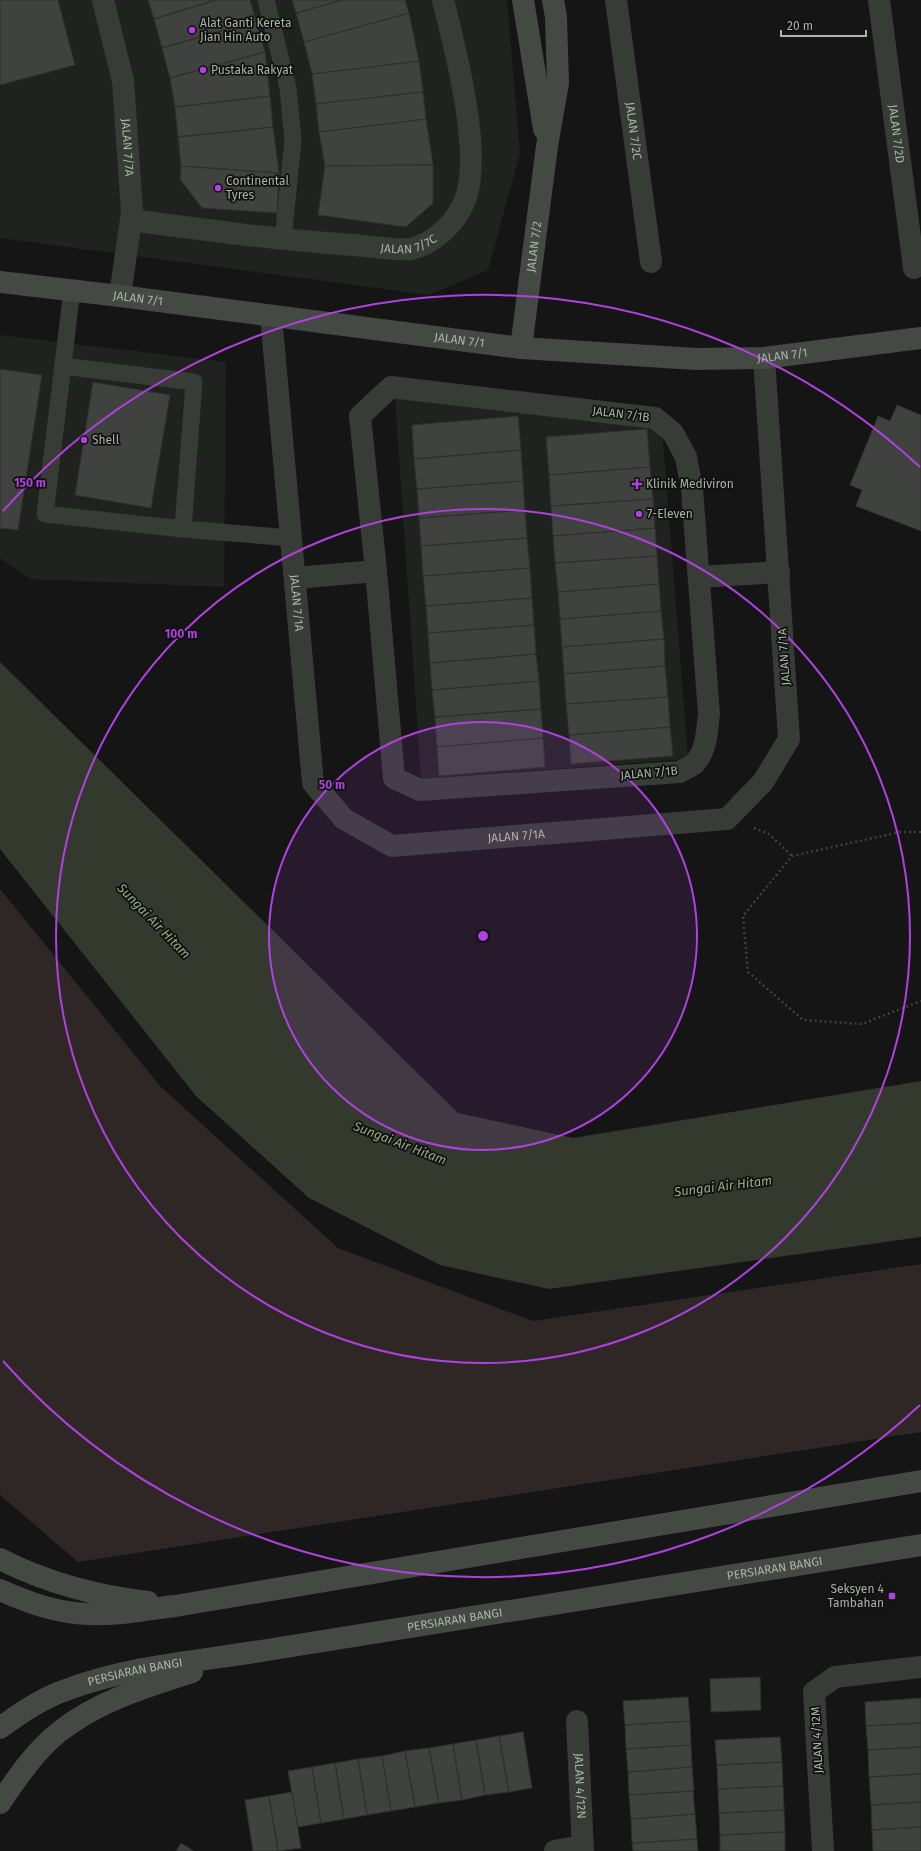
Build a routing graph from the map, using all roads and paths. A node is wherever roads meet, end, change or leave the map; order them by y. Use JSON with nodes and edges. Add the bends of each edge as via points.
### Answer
{"nodes":[{"id":1,"x":103,"y":0,"type":"edge"},
{"id":2,"x":266,"y":0,"type":"edge"},
{"id":3,"x":443,"y":0,"type":"edge"},
{"id":4,"x":523,"y":0,"type":"edge"},
{"id":5,"x":553,"y":0,"type":"edge"},
{"id":6,"x":616,"y":0,"type":"edge"},
{"id":7,"x":879,"y":0,"type":"edge"},
{"id":8,"x":547,"y":146,"type":"junction"},
{"id":9,"x":131,"y":220,"type":"junction"},
{"id":10,"x":283,"y":240,"type":"junction"},
{"id":11,"x":651,"y":262,"type":"dead end"},
{"id":12,"x":914,"y":268,"type":"dead end"},
{"id":13,"x":0,"y":282,"type":"edge"},
{"id":14,"x":72,"y":290,"type":"junction"},
{"id":15,"x":120,"y":296,"type":"junction"},
{"id":16,"x":271,"y":316,"type":"junction"},
{"id":17,"x":921,"y":338,"type":"edge"},
{"id":18,"x":521,"y":348,"type":"junction"},
{"id":19,"x":764,"y":358,"type":"junction"},
{"id":20,"x":63,"y":366,"type":"junction"},
{"id":21,"x":183,"y":529,"type":"junction"},
{"id":22,"x":291,"y":538,"type":"junction"},
{"id":23,"x":376,"y":571,"type":"junction"},
{"id":24,"x":779,"y":572,"type":"junction"},
{"id":25,"x":699,"y":577,"type":"junction"},
{"id":26,"x":295,"y":578,"type":"junction"},
{"id":27,"x":727,"y":819,"type":"junction"},
{"id":28,"x":921,"y":832,"type":"edge"},
{"id":29,"x":792,"y":856,"type":"junction"},
{"id":30,"x":921,"y":1001,"type":"edge"},
{"id":31,"x":921,"y":1482,"type":"edge"},
{"id":32,"x":921,"y":1544,"type":"edge"},
{"id":33,"x":0,"y":1559,"type":"edge"},
{"id":34,"x":0,"y":1590,"type":"edge"},
{"id":35,"x":174,"y":1606,"type":"junction"},
{"id":36,"x":248,"y":1653,"type":"junction"},
{"id":37,"x":921,"y":1667,"type":"edge"},
{"id":38,"x":577,"y":1721,"type":"dead end"},
{"id":39,"x":0,"y":1728,"type":"edge"},
{"id":40,"x":0,"y":1803,"type":"edge"},
{"id":41,"x":582,"y":1848,"type":"edge"},
{"id":42,"x":555,"y":1851,"type":"edge"},
{"id":43,"x":823,"y":1851,"type":"edge"}],
"edges":[{"from":1,"to":9,"type":"street","name":"JALAN 7/7A","via":[[123,81]]},
{"from":2,"to":10,"type":"lane","via":[[288,88],[293,140]]},
{"from":3,"to":10,"type":"street","name":"JALAN 7/7C","via":[[456,54],[470,136],[470,170],[465,199],[452,223],[432,240],[410,249]]},
{"from":4,"to":8,"type":"main road","name":"JALAN 7/2"},
{"from":5,"to":8,"type":"main road","name":"JALAN 7/2","via":[[558,83]]},
{"from":6,"to":11,"type":"street","name":"JALAN 7/2C"},
{"from":7,"to":12,"type":"street","name":"JALAN 7/2D"},
{"from":8,"to":18,"type":"main road","name":"JALAN 7/2"},
{"from":9,"to":10,"type":"street","name":"JALAN 7/7C"},
{"from":9,"to":15,"type":"street","name":"JALAN 7/7A"},
{"from":13,"to":14,"type":"main road","name":"JALAN 7/1"},
{"from":14,"to":15,"type":"main road","name":"JALAN 7/1"},
{"from":14,"to":20,"type":"lane"},
{"from":15,"to":16,"type":"main road","name":"JALAN 7/1"},
{"from":16,"to":18,"type":"main road","name":"JALAN 7/1"},
{"from":16,"to":22,"type":"street","name":"JALAN 7/1A"},
{"from":17,"to":19,"type":"main road","name":"JALAN 7/1"},
{"from":18,"to":19,"type":"main road","name":"JALAN 7/1","via":[[696,359]]},
{"from":19,"to":24,"type":"street","name":"JALAN 7/1A"},
{"from":20,"to":21,"type":"lane","via":[[194,382]]},
{"from":20,"to":21,"type":"lane","via":[[45,514]]},
{"from":21,"to":22,"type":"lane"},
{"from":22,"to":26,"type":"street","name":"JALAN 7/1A"},
{"from":23,"to":25,"type":"street","name":"JALAN 7/1B","via":[[360,416],[392,387],[655,418],[674,434],[686,457],[692,489]]},
{"from":23,"to":25,"type":"street","name":"JALAN 7/1B","via":[[394,778],[420,790],[680,772],[694,764],[703,750],[709,714]]},
{"from":23,"to":26,"type":"street"},
{"from":24,"to":25,"type":"street"},
{"from":24,"to":27,"type":"street","name":"JALAN 7/1A","via":[[789,738],[763,782]]},
{"from":26,"to":27,"type":"street","name":"JALAN 7/1A","via":[[313,783],[344,819],[392,846]]},
{"from":27,"to":29,"type":"path","via":[[769,834]]},
{"from":28,"to":29,"type":"path","via":[[900,832]]},
{"from":29,"to":30,"type":"path","via":[[743,916],[748,972],[803,1020],[862,1024]]},
{"from":31,"to":35,"type":"main road"},
{"from":32,"to":36,"type":"main road","name":"PERSIARAN BANGI"},
{"from":33,"to":35,"type":"main road","via":[[68,1586],[130,1600]]},
{"from":34,"to":35,"type":"main road","via":[[42,1607],[89,1614]]},
{"from":36,"to":39,"type":"main road","name":"PERSIARAN BANGI","via":[[154,1667],[103,1678],[64,1690],[24,1711]]},
{"from":36,"to":40,"type":"main road","via":[[138,1689],[92,1709],[58,1732],[28,1764]]},
{"from":37,"to":43,"type":"street","name":"JALAN 4/12M","via":[[835,1677],[814,1692]]},
{"from":38,"to":41,"type":"street","name":"JALAN 4/12N"},
{"from":41,"to":42,"type":"street"}]}
